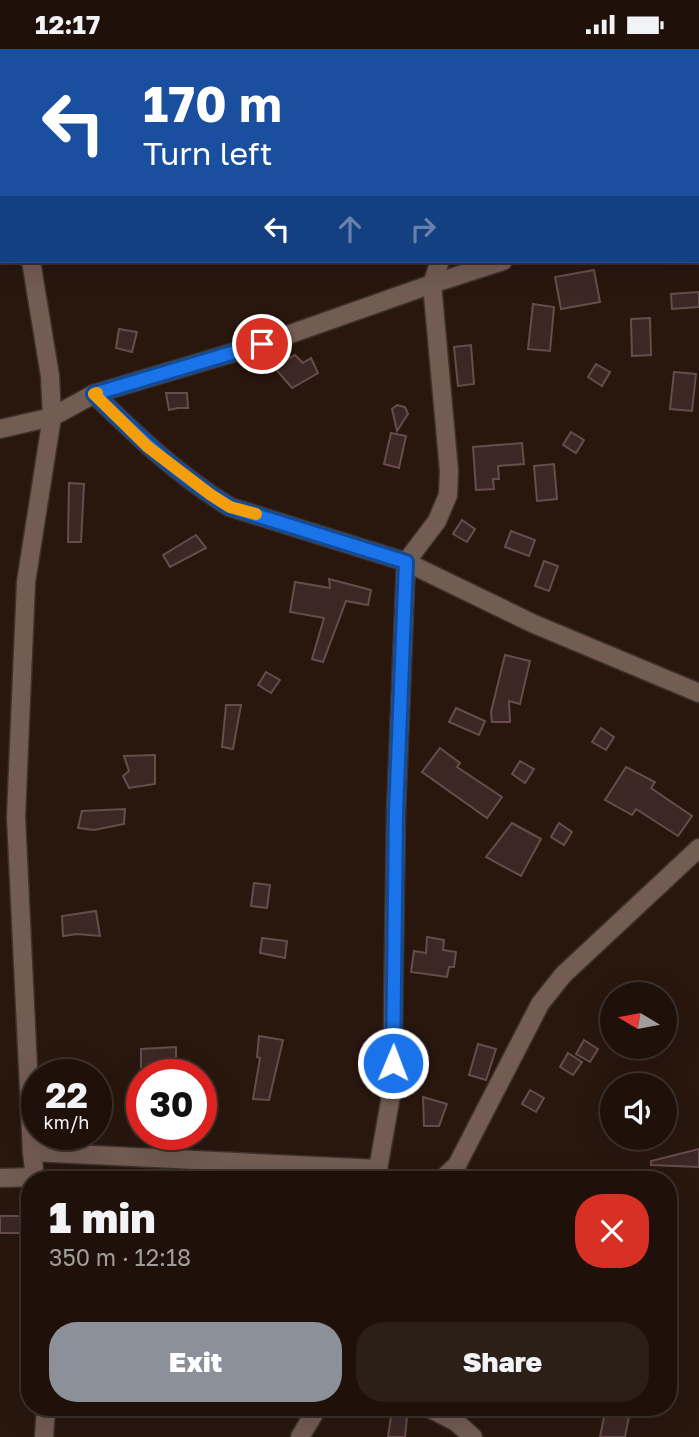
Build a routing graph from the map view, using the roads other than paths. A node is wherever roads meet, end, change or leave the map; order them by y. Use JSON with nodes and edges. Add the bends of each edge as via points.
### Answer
{"nodes":[{"id":1,"x":31,"y":263,"type":"edge"},
{"id":2,"x":439,"y":263,"type":"edge"},
{"id":3,"x":497,"y":263,"type":"edge"},
{"id":4,"x":432,"y":284,"type":"junction"},
{"id":5,"x":94,"y":394,"type":"junction"},
{"id":6,"x":52,"y":417,"type":"junction"},
{"id":7,"x":0,"y":429,"type":"edge"},
{"id":8,"x":406,"y":562,"type":"junction"},
{"id":9,"x":699,"y":693,"type":"edge"},
{"id":10,"x":8,"y":818,"type":"edge"},
{"id":11,"x":699,"y":848,"type":"edge"},
{"id":12,"x":32,"y":1152,"type":"junction"},
{"id":13,"x":34,"y":1171,"type":"edge"},
{"id":14,"x":330,"y":1171,"type":"edge"},
{"id":15,"x":378,"y":1171,"type":"edge"},
{"id":16,"x":451,"y":1171,"type":"edge"},
{"id":17,"x":0,"y":1178,"type":"edge"},
{"id":18,"x":21,"y":1178,"type":"edge"},
{"id":19,"x":45,"y":1416,"type":"edge"},
{"id":20,"x":309,"y":1416,"type":"edge"},
{"id":21,"x":444,"y":1416,"type":"edge"},
{"id":22,"x":44,"y":1437,"type":"edge"},
{"id":23,"x":300,"y":1437,"type":"edge"},
{"id":24,"x":473,"y":1437,"type":"edge"}],
"edges":[{"from":1,"to":6,"type":"street"},
{"from":2,"to":4,"type":"street"},
{"from":3,"to":4,"type":"street"},
{"from":4,"to":5,"type":"street","via":[[262,344]]},
{"from":4,"to":8,"type":"street","via":[[448,495],[437,521]]},
{"from":5,"to":6,"type":"street"},
{"from":5,"to":8,"type":"street","via":[[148,447],[230,507]]},
{"from":6,"to":7,"type":"street"},
{"from":6,"to":10,"type":"street","via":[[26,582]]},
{"from":8,"to":9,"type":"street","via":[[534,624]]},
{"from":8,"to":15,"type":"street","via":[[392,1090]]},
{"from":10,"to":12,"type":"street"},
{"from":11,"to":16,"type":"street","via":[[563,975],[540,1004]]},
{"from":12,"to":13,"type":"street"},
{"from":12,"to":14,"type":"street"},
{"from":17,"to":18,"type":"street"},
{"from":19,"to":22,"type":"street"},
{"from":20,"to":23,"type":"street"},
{"from":21,"to":24,"type":"street"}]}
